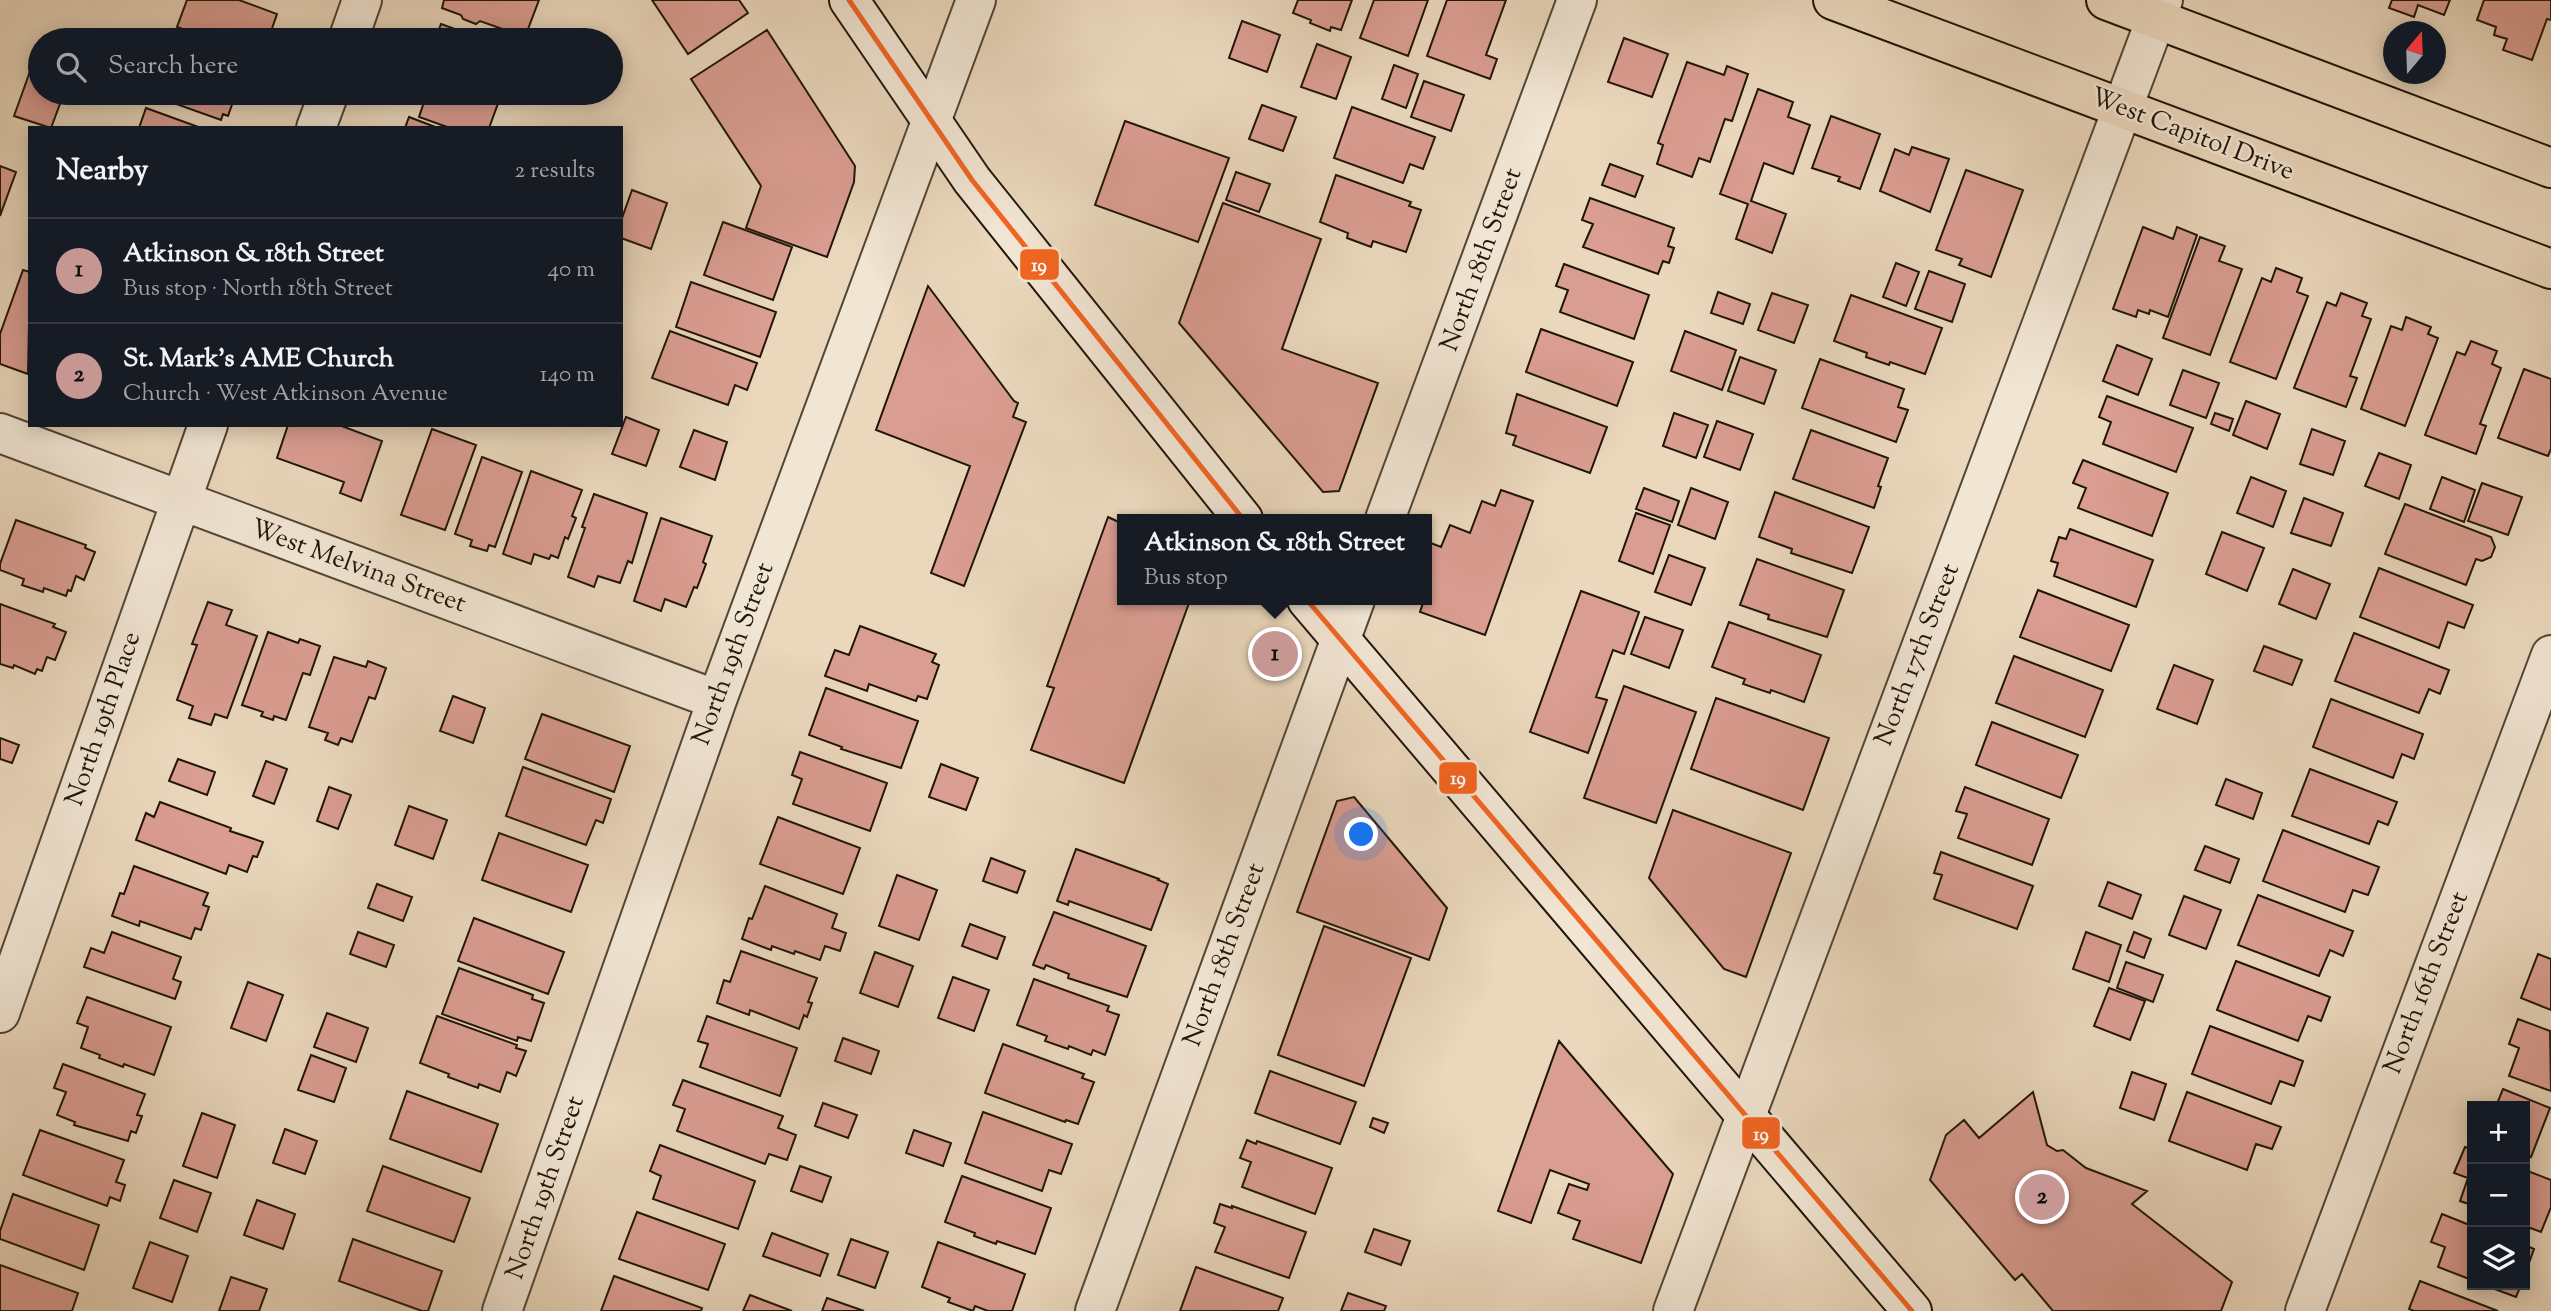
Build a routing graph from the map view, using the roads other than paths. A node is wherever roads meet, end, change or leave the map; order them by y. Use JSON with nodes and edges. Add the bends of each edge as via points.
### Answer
{"nodes":[{"id":1,"x":362,"y":0,"type":"edge"},
{"id":2,"x":849,"y":0,"type":"edge"},
{"id":3,"x":976,"y":0,"type":"edge"},
{"id":4,"x":1577,"y":0,"type":"edge"},
{"id":5,"x":1833,"y":0,"type":"edge"},
{"id":6,"x":2106,"y":0,"type":"edge"},
{"id":7,"x":2160,"y":9,"type":"edge"},
{"id":8,"x":352,"y":28,"type":"edge"},
{"id":9,"x":325,"y":105,"type":"edge"},
{"id":10,"x":2123,"y":109,"type":"junction"},
{"id":11,"x":930,"y":121,"type":"junction"},
{"id":12,"x":317,"y":126,"type":"edge"},
{"id":13,"x":2551,"y":168,"type":"edge"},
{"id":14,"x":2551,"y":269,"type":"edge"},
{"id":15,"x":207,"y":427,"type":"edge"},
{"id":16,"x":0,"y":433,"type":"edge"},
{"id":17,"x":180,"y":502,"type":"junction"},
{"id":18,"x":1239,"y":514,"type":"edge"},
{"id":19,"x":1387,"y":514,"type":"edge"},
{"id":20,"x":1311,"y":605,"type":"edge"},
{"id":21,"x":1353,"y":605,"type":"edge"},
{"id":22,"x":1339,"y":640,"type":"junction"},
{"id":23,"x":2551,"y":655,"type":"edge"},
{"id":24,"x":716,"y":700,"type":"junction"},
{"id":25,"x":0,"y":1013,"type":"edge"},
{"id":26,"x":1748,"y":1116,"type":"junction"},
{"id":27,"x":502,"y":1311,"type":"edge"},
{"id":28,"x":1095,"y":1311,"type":"edge"},
{"id":29,"x":1673,"y":1311,"type":"edge"},
{"id":30,"x":1912,"y":1311,"type":"edge"},
{"id":31,"x":2305,"y":1311,"type":"edge"}],
"edges":[{"from":1,"to":8,"type":"street"},
{"from":2,"to":11,"type":"street"},
{"from":3,"to":11,"type":"street","name":"North 19th Street"},
{"from":4,"to":19,"type":"street","name":"North 18th Street"},
{"from":5,"to":10,"type":"main road","name":"West Capitol Drive"},
{"from":6,"to":7,"type":"main road"},
{"from":7,"to":10,"type":"street","name":"North 17th Street"},
{"from":7,"to":13,"type":"main road"},
{"from":9,"to":12,"type":"street"},
{"from":10,"to":14,"type":"main road","name":"West Capitol Drive"},
{"from":10,"to":26,"type":"street","name":"North 17th Street"},
{"from":11,"to":18,"type":"street"},
{"from":11,"to":24,"type":"street","name":"North 19th Street"},
{"from":15,"to":17,"type":"street","name":"North 19th Place"},
{"from":16,"to":17,"type":"street","name":"West Melvina Street"},
{"from":17,"to":24,"type":"street","name":"West Melvina Street"},
{"from":17,"to":25,"type":"street","name":"North 19th Place"},
{"from":20,"to":22,"type":"street"},
{"from":21,"to":22,"type":"street","name":"North 18th Street"},
{"from":22,"to":26,"type":"street"},
{"from":22,"to":28,"type":"street","name":"North 18th Street"},
{"from":23,"to":31,"type":"street","name":"North 16th Street"},
{"from":24,"to":27,"type":"street","name":"North 19th Street"},
{"from":26,"to":29,"type":"street","name":"North 17th Street"},
{"from":26,"to":30,"type":"street"}]}
